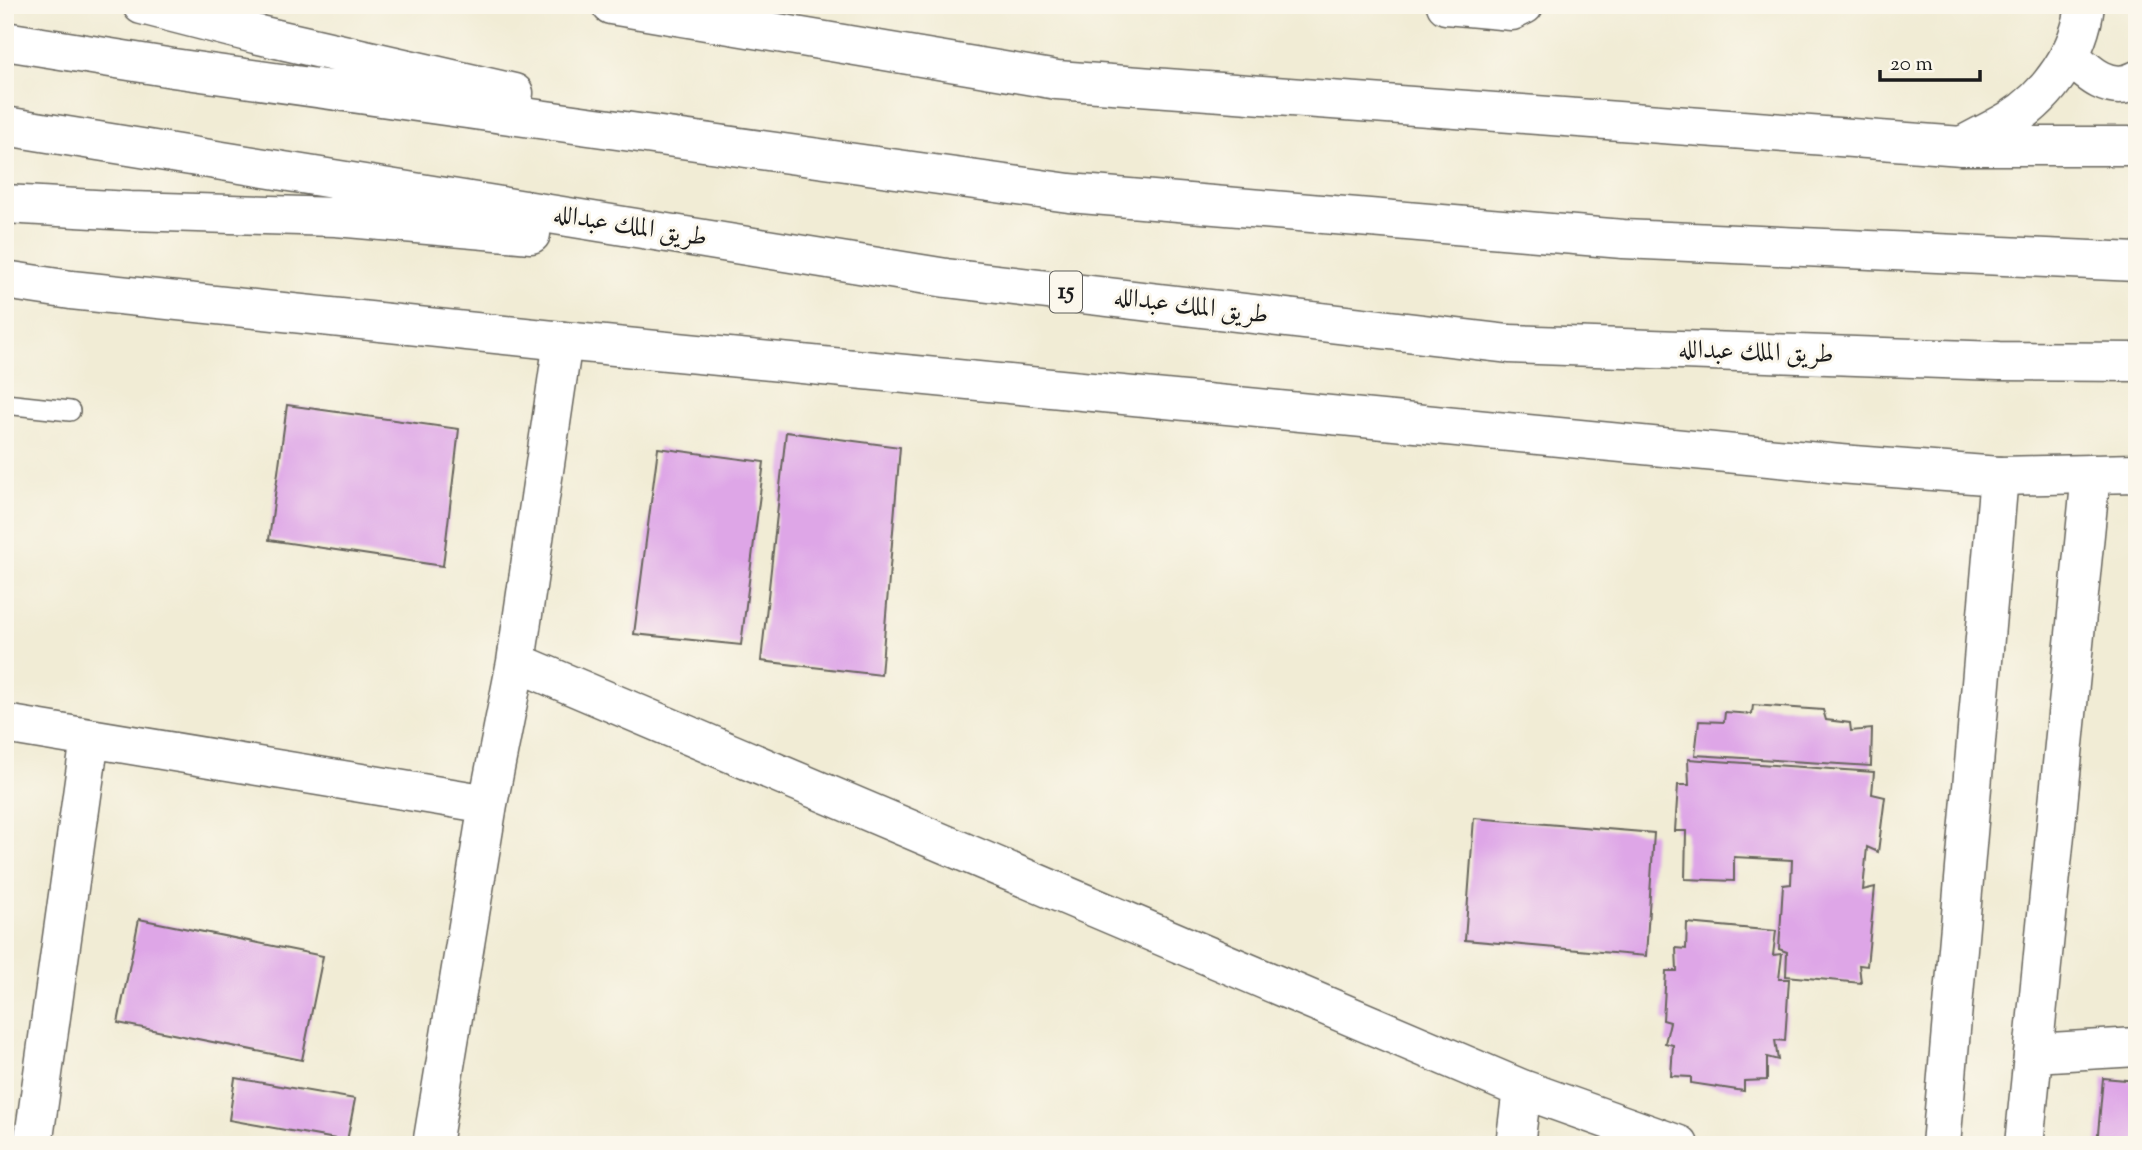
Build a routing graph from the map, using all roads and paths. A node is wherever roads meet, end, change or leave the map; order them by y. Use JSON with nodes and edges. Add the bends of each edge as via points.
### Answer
{"nodes":[{"id":1,"x":142,"y":5,"type":"edge"},
{"id":2,"x":611,"y":5,"type":"edge"},
{"id":3,"x":1446,"y":5,"type":"edge"},
{"id":4,"x":1524,"y":5,"type":"edge"},
{"id":5,"x":2085,"y":5,"type":"edge"},
{"id":6,"x":5,"y":41,"type":"edge"},
{"id":7,"x":2070,"y":55,"type":"junction"},
{"id":8,"x":2137,"y":80,"type":"edge"},
{"id":9,"x":5,"y":126,"type":"edge"},
{"id":10,"x":1962,"y":146,"type":"junction"},
{"id":11,"x":2137,"y":146,"type":"edge"},
{"id":12,"x":772,"y":151,"type":"junction"},
{"id":13,"x":5,"y":204,"type":"edge"},
{"id":14,"x":2137,"y":262,"type":"edge"},
{"id":15,"x":864,"y":265,"type":"junction"},
{"id":16,"x":5,"y":280,"type":"edge"},
{"id":17,"x":563,"y":341,"type":"junction"},
{"id":18,"x":2137,"y":362,"type":"edge"},
{"id":19,"x":5,"y":404,"type":"edge"},
{"id":20,"x":70,"y":411,"type":"dead end"},
{"id":21,"x":2137,"y":472,"type":"edge"},
{"id":22,"x":2091,"y":474,"type":"junction"},
{"id":23,"x":1999,"y":476,"type":"junction"},
{"id":24,"x":516,"y":662,"type":"junction"},
{"id":25,"x":5,"y":724,"type":"edge"},
{"id":26,"x":90,"y":738,"type":"junction"},
{"id":27,"x":488,"y":804,"type":"junction"},
{"id":28,"x":2137,"y":1047,"type":"edge"},
{"id":29,"x":2033,"y":1053,"type":"junction"},
{"id":30,"x":1522,"y":1089,"type":"junction"},
{"id":31,"x":33,"y":1145,"type":"edge"},
{"id":32,"x":432,"y":1145,"type":"edge"},
{"id":33,"x":1515,"y":1145,"type":"edge"},
{"id":34,"x":1679,"y":1145,"type":"edge"},
{"id":35,"x":1941,"y":1145,"type":"edge"},
{"id":36,"x":2024,"y":1145,"type":"edge"}],
"edges":[{"from":1,"to":12,"type":"main road"},
{"from":2,"to":10,"type":"main road","via":[[1056,80]]},
{"from":3,"to":4,"type":"main road","via":[[1512,11]]},
{"from":5,"to":7,"type":"main road"},
{"from":6,"to":12,"type":"main road"},
{"from":7,"to":8,"type":"main road","via":[[2101,82]]},
{"from":7,"to":10,"type":"main road","via":[[2034,102]]},
{"from":9,"to":15,"type":"main road","name":"طريق الملك عبدالله","number":"15"},
{"from":10,"to":11,"type":"main road"},
{"from":12,"to":14,"type":"main road","via":[[1069,193],[1609,238]]},
{"from":13,"to":15,"type":"main road","via":[[336,217]]},
{"from":15,"to":18,"type":"main road","name":"طريق الملك عبدالله","number":"15","via":[[1509,344]]},
{"from":16,"to":17,"type":"main road"},
{"from":17,"to":23,"type":"main road"},
{"from":17,"to":24,"type":"main road"},
{"from":19,"to":20,"type":"lane"},
{"from":21,"to":22,"type":"main road"},
{"from":22,"to":23,"type":"main road"},
{"from":22,"to":29,"type":"main road"},
{"from":23,"to":35,"type":"main road"},
{"from":24,"to":27,"type":"main road"},
{"from":24,"to":30,"type":"main road"},
{"from":25,"to":26,"type":"main road"},
{"from":26,"to":27,"type":"main road"},
{"from":26,"to":31,"type":"main road"},
{"from":27,"to":32,"type":"main road"},
{"from":28,"to":29,"type":"main road"},
{"from":29,"to":36,"type":"main road"},
{"from":30,"to":33,"type":"main road"},
{"from":30,"to":34,"type":"main road"}]}
